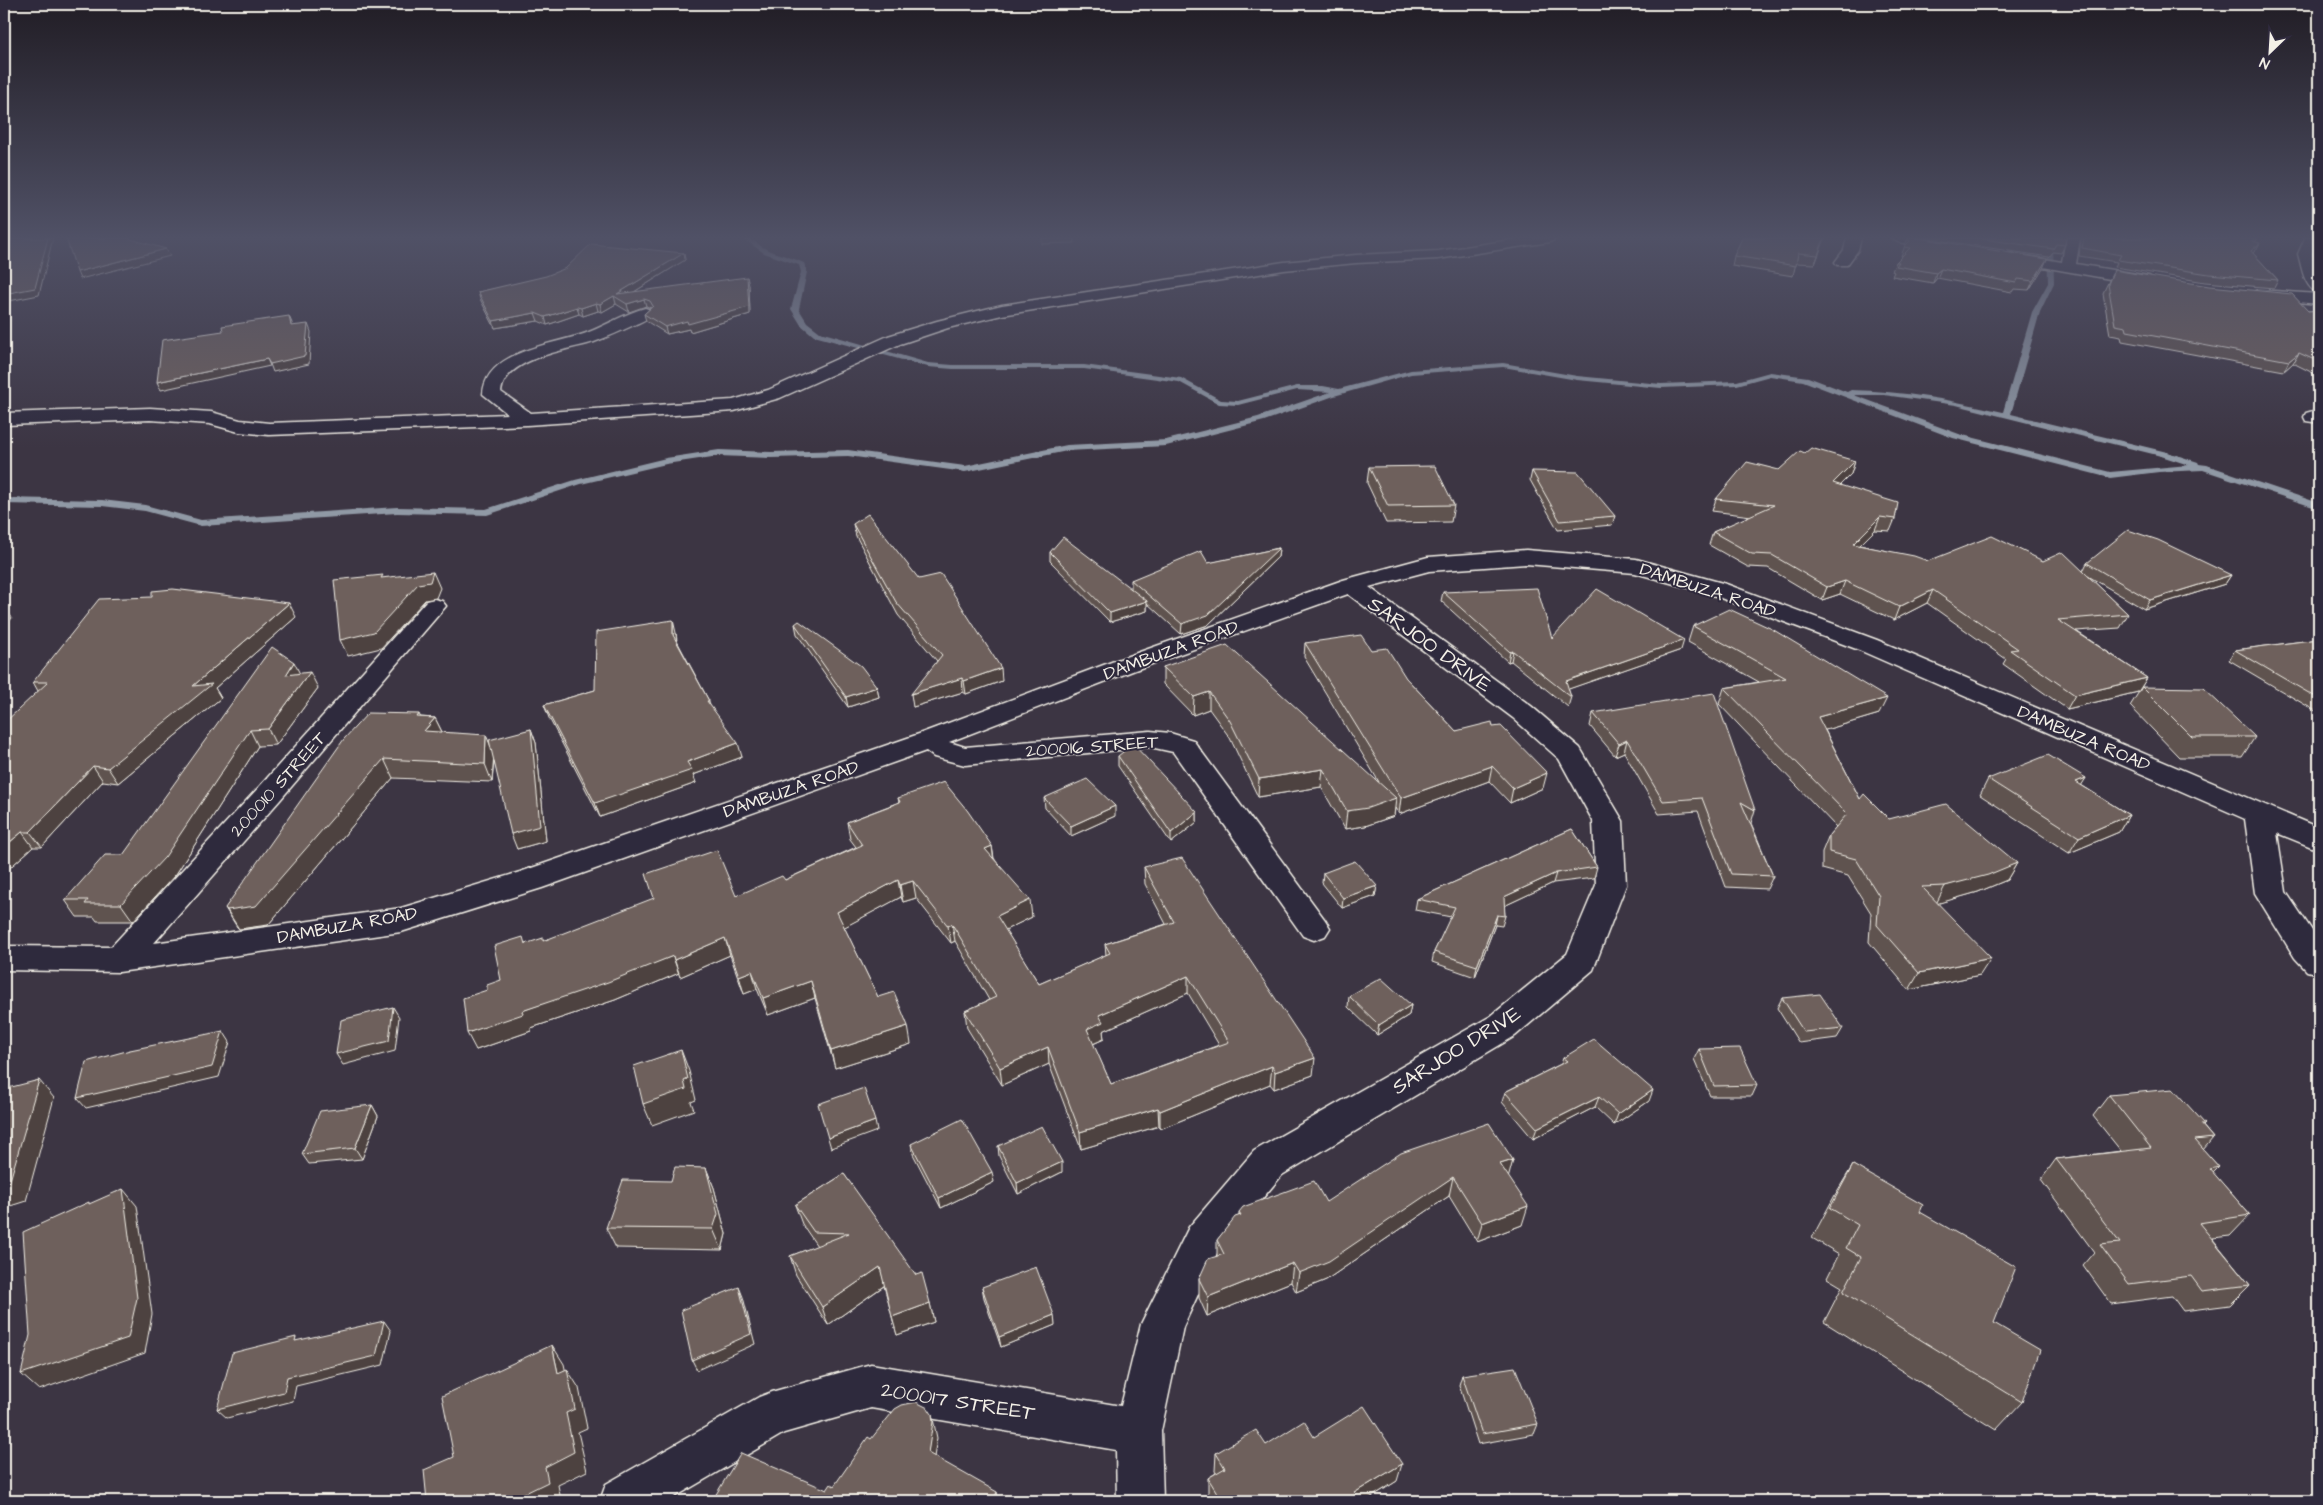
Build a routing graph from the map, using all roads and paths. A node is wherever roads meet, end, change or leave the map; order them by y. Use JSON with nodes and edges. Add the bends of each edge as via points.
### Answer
{"nodes":[{"id":1,"x":1013,"y":308,"type":"edge"},
{"id":2,"x":645,"y":313,"type":"edge"},
{"id":3,"x":4,"y":419,"type":"edge"},
{"id":4,"x":527,"y":419,"type":"junction"},
{"id":5,"x":1351,"y":586,"type":"junction"},
{"id":6,"x":434,"y":606,"type":"dead end"},
{"id":7,"x":929,"y":740,"type":"junction"},
{"id":8,"x":2259,"y":814,"type":"junction"},
{"id":9,"x":2319,"y":840,"type":"edge"},
{"id":10,"x":1314,"y":928,"type":"dead end"},
{"id":11,"x":4,"y":958,"type":"edge"},
{"id":12,"x":119,"y":960,"type":"junction"},
{"id":13,"x":2319,"y":962,"type":"edge"},
{"id":14,"x":1138,"y":1431,"type":"junction"},
{"id":15,"x":623,"y":1501,"type":"edge"},
{"id":16,"x":1140,"y":1501,"type":"edge"}],
"edges":[{"from":1,"to":4,"type":"street","via":[[943,324],[894,340],[774,394],[734,405]]},
{"from":2,"to":4,"type":"street","via":[[590,337],[516,362],[499,374],[492,386],[492,394]]},
{"from":3,"to":4,"type":"street","via":[[150,414],[211,418],[239,426],[269,429]]},
{"from":5,"to":7,"type":"street","name":"DAMBUZA ROAD","via":[[1126,665]]},
{"from":5,"to":8,"type":"street","name":"DAMBUZA ROAD","via":[[1428,564],[1526,557],[1636,566],[1718,590],[1868,645]]},
{"from":5,"to":14,"type":"street","name":"SARJOO DRIVE","via":[[1522,712],[1570,754],[1608,821],[1611,885],[1581,961],[1503,1026],[1268,1163],[1203,1240],[1162,1324]]},
{"from":6,"to":12,"type":"street","name":"200010 STREET"},
{"from":7,"to":10,"type":"street","name":"200016 STREET","via":[[944,751],[964,756],[1150,740],[1170,741],[1183,746]]},
{"from":7,"to":12,"type":"street","name":"DAMBUZA ROAD","via":[[531,880],[401,920]]},
{"from":8,"to":9,"type":"street","name":"DAMBUZA ROAD"},
{"from":8,"to":13,"type":"street","via":[[2271,893]]},
{"from":11,"to":12,"type":"street","name":"DAMBUZA ROAD"},
{"from":14,"to":15,"type":"street","name":"200017 STREET","via":[[871,1386],[775,1413]]},
{"from":14,"to":16,"type":"street","name":"SARJOO DRIVE"}]}
